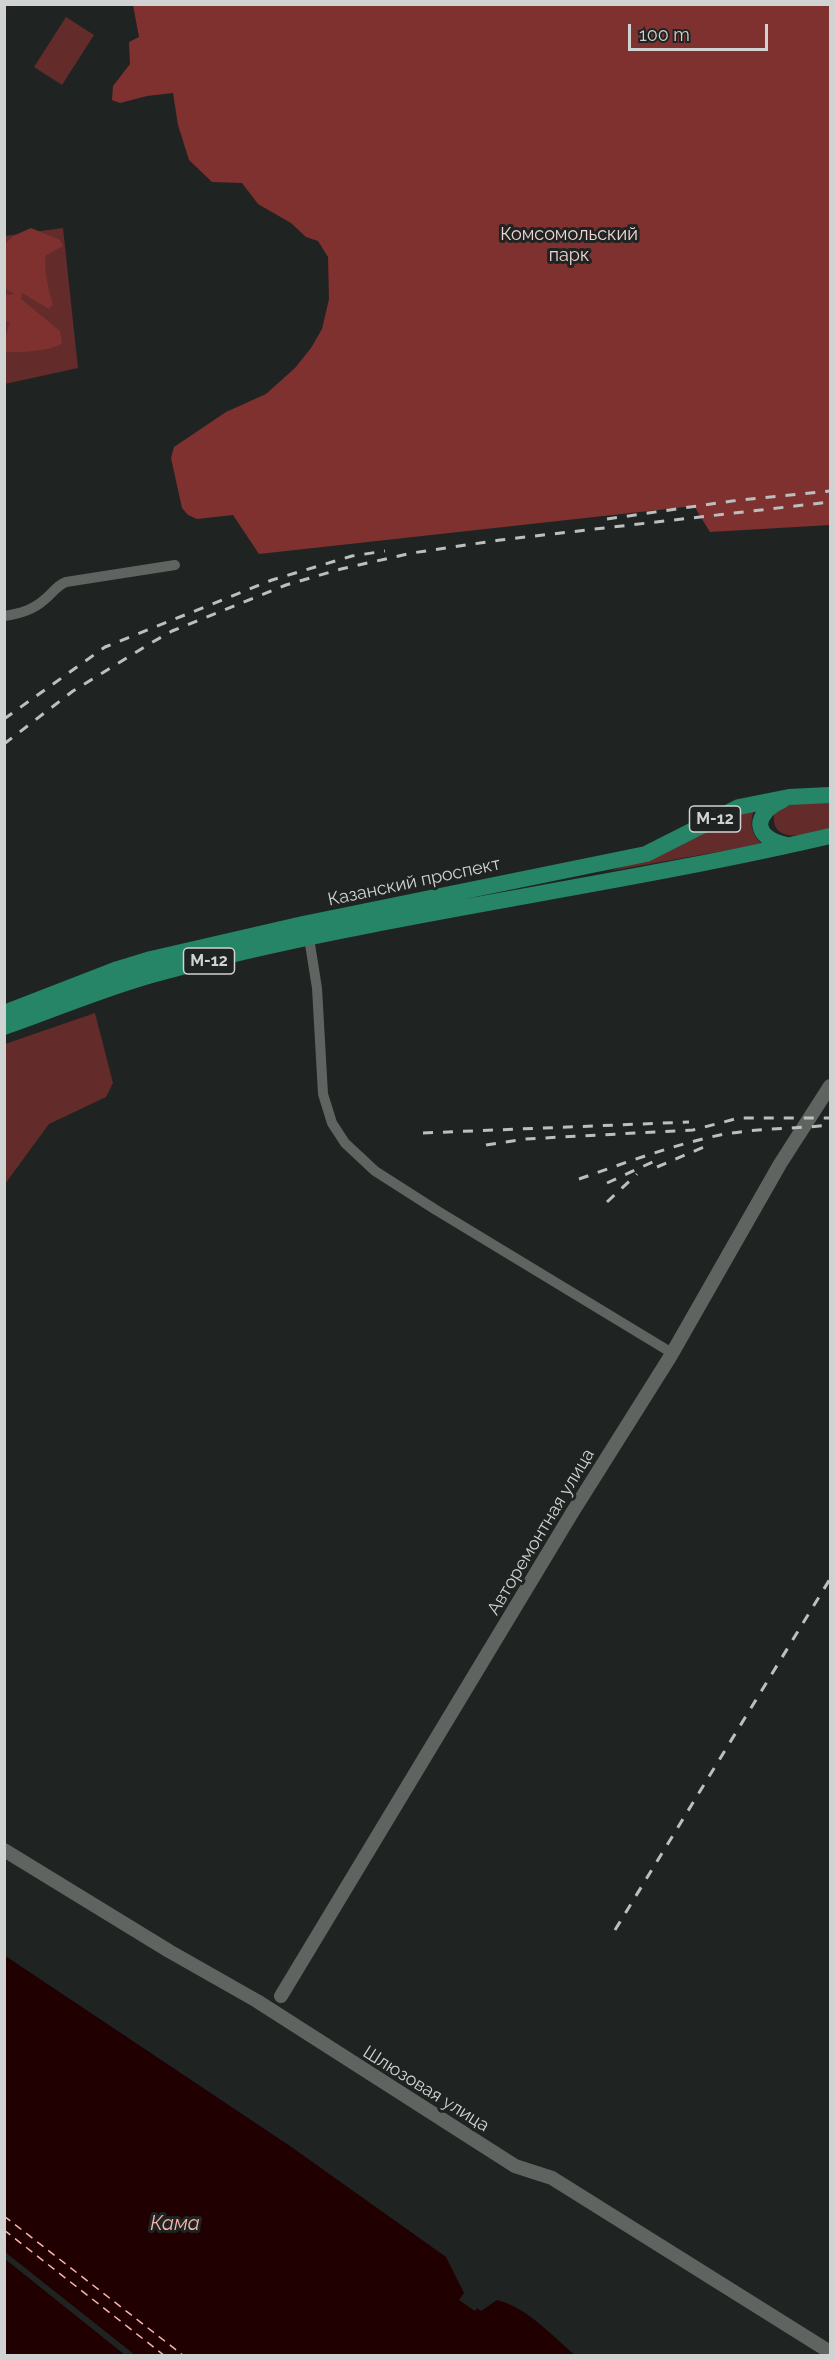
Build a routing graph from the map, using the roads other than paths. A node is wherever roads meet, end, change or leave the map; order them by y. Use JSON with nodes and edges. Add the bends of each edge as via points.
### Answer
{"nodes":[{"id":1,"x":175,"y":565,"type":"dead end"},
{"id":2,"x":4,"y":616,"type":"edge"},
{"id":3,"x":831,"y":795,"type":"edge"},
{"id":4,"x":789,"y":797,"type":"junction"},
{"id":5,"x":831,"y":836,"type":"edge"},
{"id":6,"x":791,"y":845,"type":"junction"},
{"id":7,"x":309,"y":938,"type":"junction"},
{"id":8,"x":193,"y":957,"type":"junction"},
{"id":9,"x":153,"y":966,"type":"junction"},
{"id":10,"x":4,"y":1013,"type":"edge"},
{"id":11,"x":4,"y":1028,"type":"edge"},
{"id":12,"x":831,"y":1086,"type":"edge"},
{"id":13,"x":672,"y":1353,"type":"junction"},
{"id":14,"x":4,"y":1850,"type":"edge"},
{"id":15,"x":281,"y":1996,"type":"junction"},
{"id":16,"x":257,"y":2001,"type":"junction"},
{"id":17,"x":290,"y":2023,"type":"junction"},
{"id":18,"x":831,"y":2352,"type":"edge"}],
"edges":[{"from":1,"to":2,"type":"street","via":[[66,582],[29,610]]},
{"from":3,"to":4,"type":"main road","name":"Казанский проспект","number":"М-12"},
{"from":4,"to":6,"type":"main road","via":[[769,806],[760,827],[773,842]]},
{"from":4,"to":8,"type":"main road","name":"Казанский проспект","number":"М-12","via":[[739,807],[646,854]]},
{"from":5,"to":6,"type":"main road","name":"Казанский проспект","number":"М-12"},
{"from":6,"to":7,"type":"main road","name":"Казанский проспект","number":"М-12"},
{"from":7,"to":8,"type":"main road","name":"Казанский проспект","number":"М-12"},
{"from":7,"to":13,"type":"street","via":[[317,988],[323,1094],[332,1123],[345,1143],[375,1171]]},
{"from":8,"to":9,"type":"main road","name":"Казанский проспект","number":"М-12"},
{"from":9,"to":10,"type":"main road","name":"Казанский проспект","number":"М-12","via":[[115,970]]},
{"from":9,"to":11,"type":"main road","name":"Казанский проспект","number":"М-12"},
{"from":12,"to":13,"type":"street","name":"Авторемонтная улица","via":[[780,1164]]},
{"from":13,"to":15,"type":"street","name":"Авторемонтная улица"},
{"from":14,"to":16,"type":"street","name":"Шлюзовая улица"},
{"from":15,"to":16,"type":"street"},
{"from":15,"to":17,"type":"street"},
{"from":16,"to":17,"type":"street","name":"Шлюзовая улица"},
{"from":17,"to":18,"type":"street","name":"Шлюзовая улица","via":[[515,2166],[552,2178]]}]}
